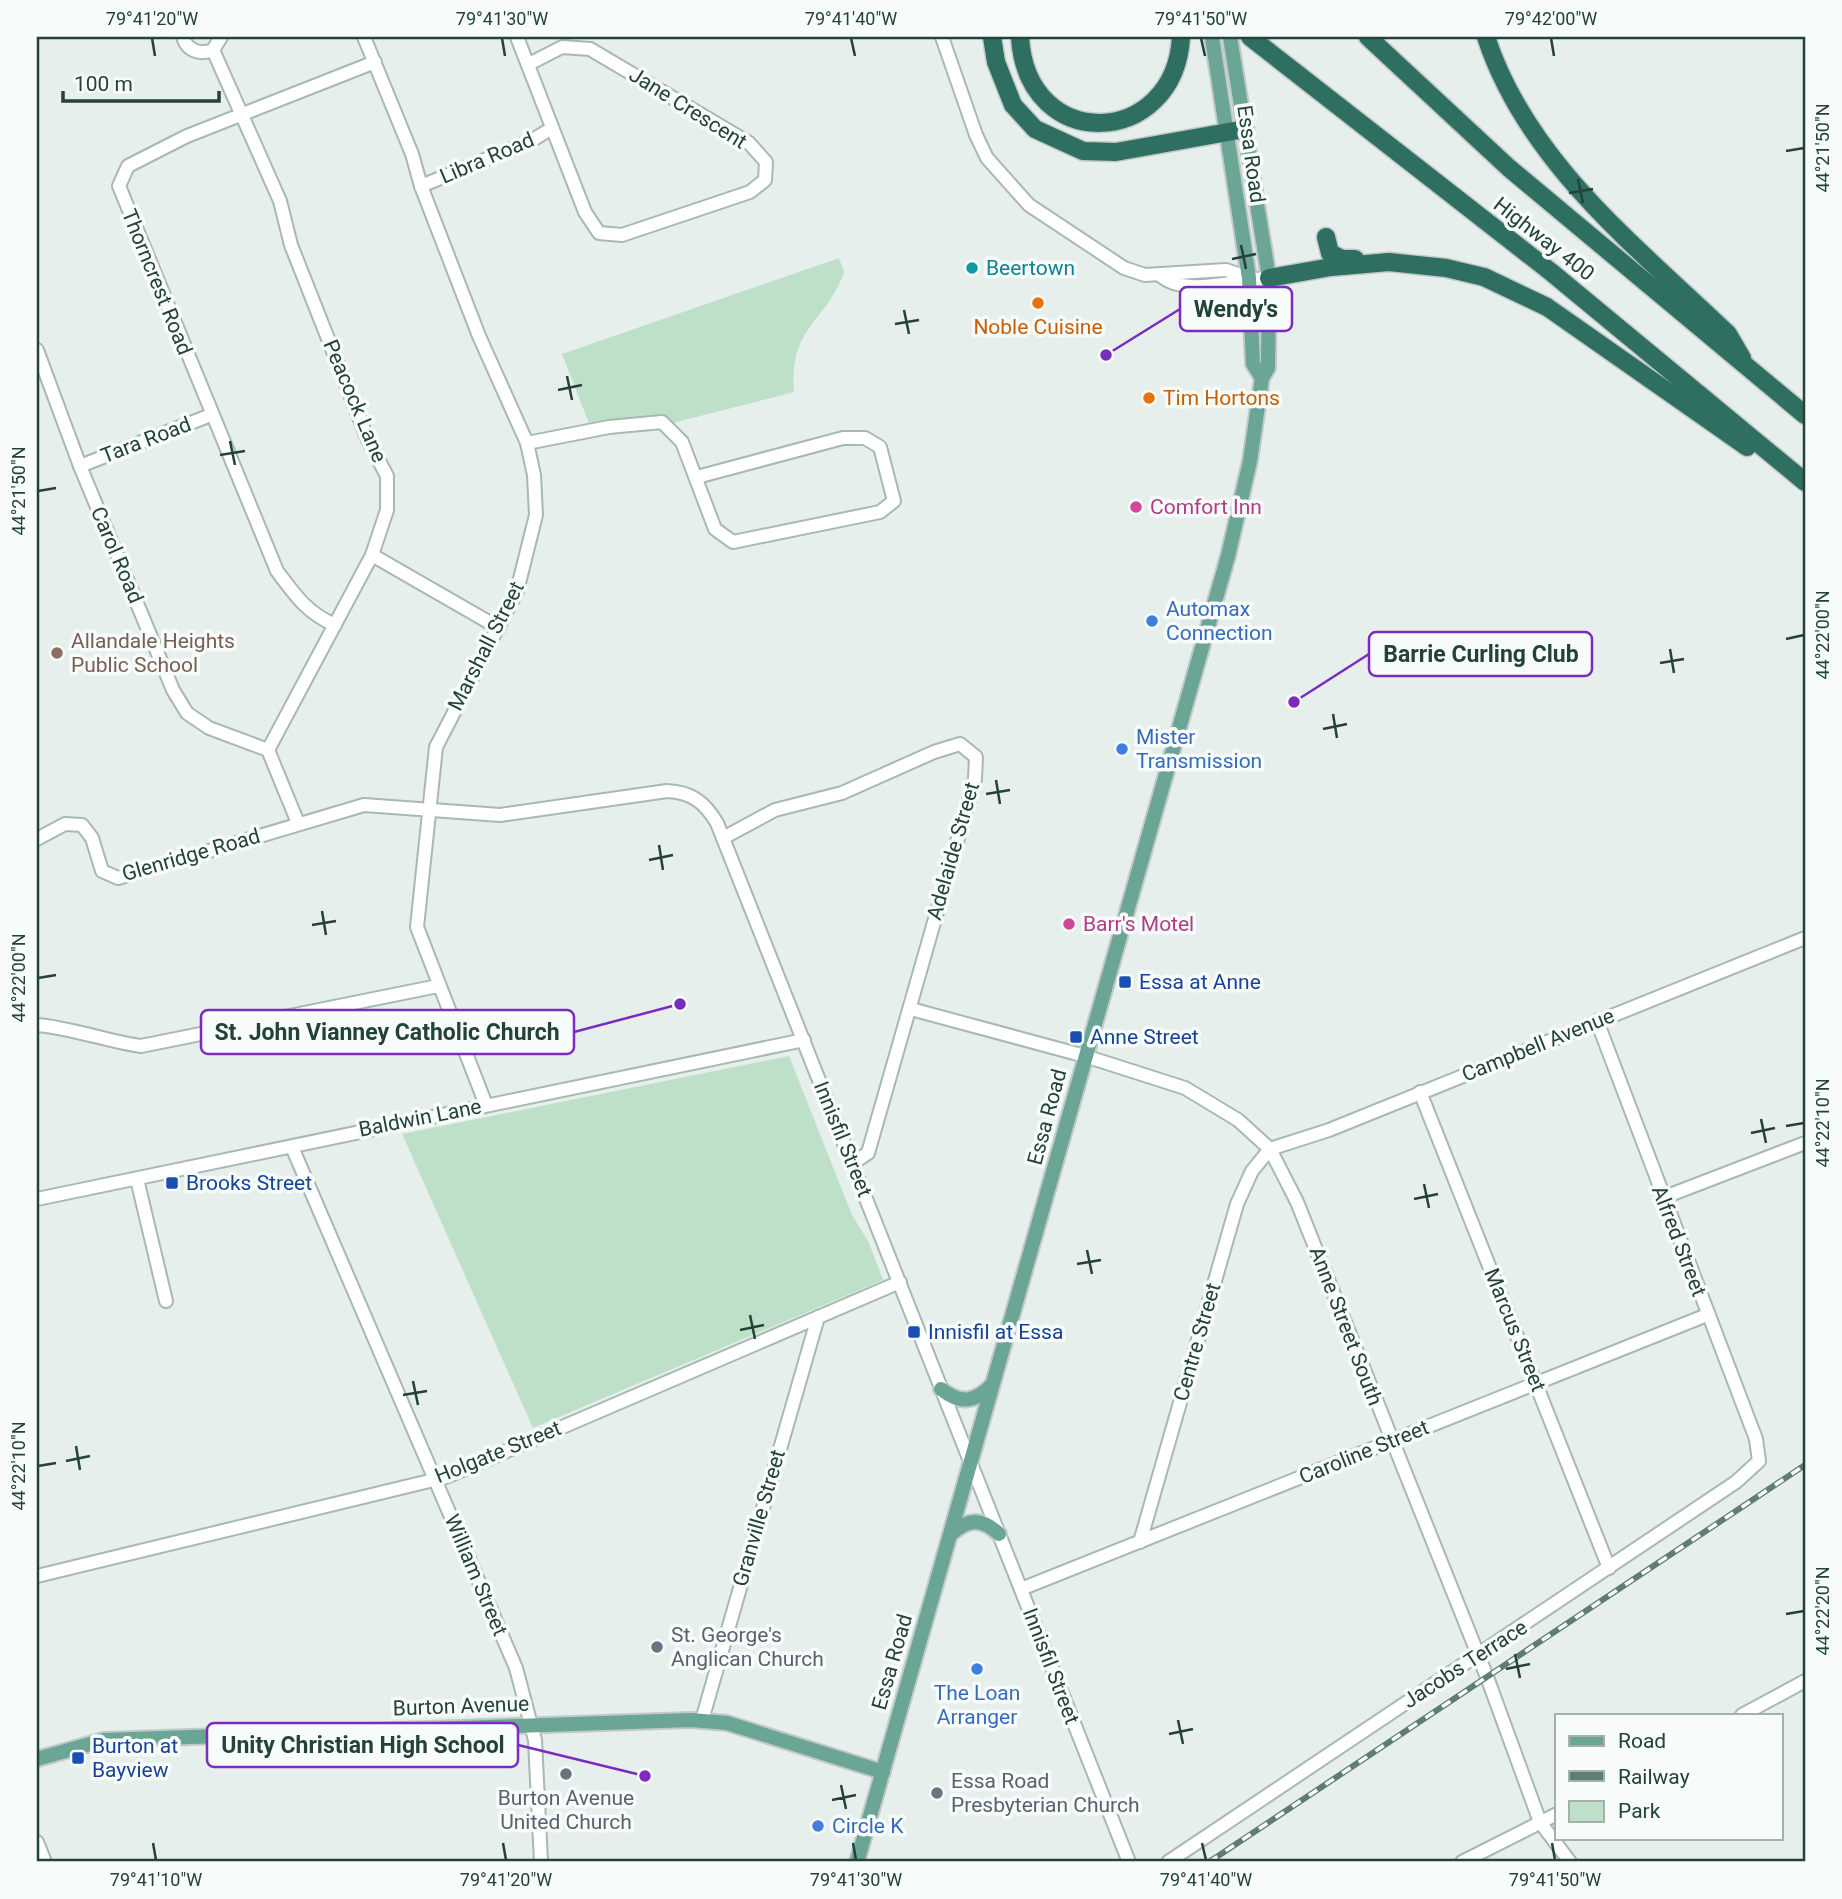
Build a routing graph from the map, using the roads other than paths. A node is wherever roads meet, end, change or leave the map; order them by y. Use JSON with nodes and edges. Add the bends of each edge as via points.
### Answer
{"nodes":[{"id":1,"x":183,"y":37,"type":"edge"},
{"id":2,"x":221,"y":37,"type":"edge"},
{"id":3,"x":364,"y":37,"type":"edge"},
{"id":4,"x":517,"y":37,"type":"edge"},
{"id":5,"x":942,"y":37,"type":"edge"},
{"id":6,"x":992,"y":37,"type":"edge"},
{"id":7,"x":1020,"y":37,"type":"edge"},
{"id":8,"x":1181,"y":37,"type":"edge"},
{"id":9,"x":1212,"y":37,"type":"edge"},
{"id":10,"x":1230,"y":37,"type":"edge"},
{"id":11,"x":1250,"y":37,"type":"edge"},
{"id":12,"x":1368,"y":37,"type":"edge"},
{"id":13,"x":1486,"y":37,"type":"edge"},
{"id":14,"x":213,"y":50,"type":"junction"},
{"id":15,"x":375,"y":62,"type":"junction"},
{"id":16,"x":528,"y":64,"type":"junction"},
{"id":17,"x":242,"y":117,"type":"junction"},
{"id":18,"x":552,"y":128,"type":"junction"},
{"id":19,"x":1245,"y":129,"type":"junction"},
{"id":20,"x":1226,"y":133,"type":"junction"},
{"id":21,"x":421,"y":186,"type":"junction"},
{"id":22,"x":1326,"y":237,"type":"dead end"},
{"id":23,"x":1389,"y":262,"type":"junction"},
{"id":24,"x":1249,"y":278,"type":"junction"},
{"id":25,"x":1269,"y":278,"type":"junction"},
{"id":26,"x":37,"y":350,"type":"edge"},
{"id":27,"x":1747,"y":368,"type":"junction"},
{"id":28,"x":1262,"y":378,"type":"junction"},
{"id":29,"x":211,"y":415,"type":"junction"},
{"id":30,"x":1805,"y":415,"type":"edge"},
{"id":31,"x":527,"y":443,"type":"junction"},
{"id":32,"x":80,"y":466,"type":"junction"},
{"id":33,"x":697,"y":477,"type":"junction"},
{"id":34,"x":1805,"y":484,"type":"edge"},
{"id":35,"x":372,"y":555,"type":"junction"},
{"id":36,"x":335,"y":625,"type":"junction"},
{"id":37,"x":499,"y":628,"type":"junction"},
{"id":38,"x":268,"y":750,"type":"junction"},
{"id":39,"x":429,"y":810,"type":"junction"},
{"id":40,"x":298,"y":823,"type":"junction"},
{"id":41,"x":723,"y":838,"type":"junction"},
{"id":42,"x":37,"y":839,"type":"edge"},
{"id":43,"x":1805,"y":938,"type":"edge"},
{"id":44,"x":438,"y":986,"type":"junction"},
{"id":45,"x":911,"y":1009,"type":"junction"},
{"id":46,"x":1597,"y":1021,"type":"junction"},
{"id":47,"x":37,"y":1025,"type":"edge"},
{"id":48,"x":804,"y":1040,"type":"junction"},
{"id":49,"x":1085,"y":1056,"type":"junction"},
{"id":50,"x":1420,"y":1092,"type":"junction"},
{"id":51,"x":486,"y":1105,"type":"junction"},
{"id":52,"x":1805,"y":1143,"type":"edge"},
{"id":53,"x":292,"y":1147,"type":"junction"},
{"id":54,"x":1270,"y":1149,"type":"junction"},
{"id":55,"x":853,"y":1163,"type":"junction"},
{"id":56,"x":137,"y":1179,"type":"junction"},
{"id":57,"x":1662,"y":1198,"type":"junction"},
{"id":58,"x":37,"y":1199,"type":"edge"},
{"id":59,"x":900,"y":1282,"type":"junction"},
{"id":60,"x":166,"y":1301,"type":"dead end"},
{"id":61,"x":1707,"y":1315,"type":"junction"},
{"id":62,"x":818,"y":1317,"type":"junction"},
{"id":63,"x":1536,"y":1383,"type":"junction"},
{"id":64,"x":993,"y":1384,"type":"junction"},
{"id":65,"x":941,"y":1389,"type":"junction"},
{"id":66,"x":1391,"y":1441,"type":"junction"},
{"id":67,"x":1759,"y":1461,"type":"joint"},
{"id":68,"x":971,"y":1464,"type":"junction"},
{"id":69,"x":435,"y":1479,"type":"junction"},
{"id":70,"x":951,"y":1534,"type":"junction"},
{"id":71,"x":999,"y":1534,"type":"junction"},
{"id":72,"x":1140,"y":1542,"type":"junction"},
{"id":73,"x":1609,"y":1567,"type":"junction"},
{"id":74,"x":37,"y":1576,"type":"edge"},
{"id":75,"x":1021,"y":1590,"type":"junction"},
{"id":76,"x":1478,"y":1657,"type":"junction"},
{"id":77,"x":1805,"y":1681,"type":"edge"},
{"id":78,"x":1744,"y":1714,"type":"edge"},
{"id":79,"x":702,"y":1720,"type":"junction"},
{"id":80,"x":532,"y":1724,"type":"junction"},
{"id":81,"x":37,"y":1759,"type":"edge"},
{"id":82,"x":883,"y":1772,"type":"junction"},
{"id":83,"x":1555,"y":1815,"type":"edge"},
{"id":84,"x":1541,"y":1822,"type":"junction"},
{"id":85,"x":37,"y":1842,"type":"edge"},
{"id":86,"x":45,"y":1862,"type":"edge"},
{"id":87,"x":541,"y":1862,"type":"edge"},
{"id":88,"x":857,"y":1862,"type":"edge"},
{"id":89,"x":1129,"y":1862,"type":"edge"},
{"id":90,"x":1168,"y":1862,"type":"edge"},
{"id":91,"x":1462,"y":1862,"type":"edge"},
{"id":92,"x":1570,"y":1862,"type":"edge"}],
"edges":[{"from":1,"to":14,"type":"street","via":[[194,51]]},
{"from":2,"to":14,"type":"street"},
{"from":3,"to":15,"type":"street","name":"Marshall Street"},
{"from":4,"to":16,"type":"street","name":"Jane Crescent"},
{"from":5,"to":24,"type":"street","via":[[987,158],[1005,181],[1051,221],[1124,268],[1145,275],[1226,270]]},
{"from":6,"to":20,"type":"highway","via":[[996,62],[1013,105],[1035,129],[1083,150],[1116,152]]},
{"from":7,"to":8,"type":"highway","via":[[1022,61],[1032,86],[1048,105],[1076,120],[1096,123],[1115,122],[1156,100],[1175,75]]},
{"from":9,"to":20,"type":"main road","name":"Essa Road"},
{"from":10,"to":19,"type":"main road","name":"Essa Road"},
{"from":11,"to":34,"type":"highway","name":"Highway 400","via":[[1551,272]]},
{"from":12,"to":27,"type":"highway","name":"Highway 400","via":[[1509,168]]},
{"from":13,"to":27,"type":"highway","via":[[1508,89],[1558,167],[1728,334]]},
{"from":14,"to":17,"type":"street","name":"Peacock Lane"},
{"from":15,"to":17,"type":"street","name":"Thorncrest Road"},
{"from":15,"to":21,"type":"street","name":"Marshall Street"},
{"from":16,"to":18,"type":"street","name":"Jane Crescent"},
{"from":16,"to":18,"type":"street","name":"Jane Crescent","via":[[562,47],[590,49],[749,143],[766,162],[765,180],[750,192],[622,235],[600,233],[585,212]]},
{"from":17,"to":29,"type":"street","name":"Thorncrest Road","via":[[187,136],[128,166],[118,186]]},
{"from":17,"to":35,"type":"street","name":"Peacock Lane","via":[[280,201],[291,245],[368,440],[387,475],[387,510]]},
{"from":18,"to":21,"type":"street","name":"Libra Road"},
{"from":19,"to":20,"type":"highway"},
{"from":19,"to":25,"type":"main road","name":"Essa Road"},
{"from":20,"to":24,"type":"main road","name":"Essa Road"},
{"from":21,"to":31,"type":"street","name":"Marshall Street","via":[[479,336]]},
{"from":22,"to":23,"type":"highway","via":[[1330,253],[1337,258],[1374,257]]},
{"from":23,"to":25,"type":"highway"},
{"from":23,"to":34,"type":"highway","via":[[1484,277],[1547,307]]},
{"from":24,"to":25,"type":"street"},
{"from":24,"to":28,"type":"main road","name":"Essa Road","via":[[1253,364]]},
{"from":25,"to":28,"type":"main road","name":"Essa Road","via":[[1268,368]]},
{"from":26,"to":32,"type":"street","name":"Carol Road"},
{"from":27,"to":30,"type":"highway","name":"Highway 400"},
{"from":28,"to":49,"type":"main road","name":"Essa Road","via":[[1250,461],[1228,556]]},
{"from":29,"to":32,"type":"street","name":"Tara Road"},
{"from":29,"to":36,"type":"street","name":"Thorncrest Road","via":[[277,571],[302,604]]},
{"from":31,"to":33,"type":"street","via":[[662,422],[682,442]]},
{"from":31,"to":37,"type":"street","name":"Marshall Street","via":[[534,475],[532,543]]},
{"from":32,"to":38,"type":"street","name":"Carol Road","via":[[173,690],[187,713],[209,728]]},
{"from":33,"to":33,"type":"street","via":[[715,529],[733,542],[880,512],[894,501],[880,447],[865,438],[843,438]]},
{"from":35,"to":36,"type":"street","name":"Peacock Lane"},
{"from":35,"to":37,"type":"street"},
{"from":36,"to":38,"type":"street","name":"Peacock Lane"},
{"from":37,"to":39,"type":"street","name":"Marshall Street","via":[[440,737]]},
{"from":38,"to":40,"type":"street"},
{"from":39,"to":40,"type":"street","name":"Innisfil Street","via":[[364,805]]},
{"from":39,"to":41,"type":"street","name":"Innisfil Street","via":[[500,815],[678,791],[704,804]]},
{"from":39,"to":44,"type":"street","name":"Marshall Street","via":[[417,927]]},
{"from":40,"to":42,"type":"street","name":"Glenridge Road","via":[[118,878],[102,871],[91,834],[82,825],[65,824]]},
{"from":41,"to":45,"type":"street","name":"Adelaide Street","via":[[775,810],[842,793],[934,752],[960,744],[976,757],[975,779]]},
{"from":41,"to":48,"type":"street","name":"Innisfil Street"},
{"from":43,"to":46,"type":"street","name":"Campbell Avenue"},
{"from":44,"to":47,"type":"street","via":[[141,1046]]},
{"from":44,"to":51,"type":"street","name":"Marshall Street"},
{"from":45,"to":49,"type":"street","name":"Anne Street South"},
{"from":45,"to":55,"type":"street","name":"Adelaide Street","via":[[868,1153]]},
{"from":46,"to":50,"type":"street","name":"Campbell Avenue"},
{"from":46,"to":57,"type":"street","name":"Alfred Street"},
{"from":48,"to":51,"type":"street","name":"Baldwin Lane"},
{"from":48,"to":55,"type":"street","name":"Innisfil Street"},
{"from":49,"to":54,"type":"street","name":"Anne Street South","via":[[1185,1087],[1238,1120]]},
{"from":49,"to":64,"type":"main road","name":"Essa Road"},
{"from":50,"to":54,"type":"street","name":"Campbell Avenue"},
{"from":50,"to":63,"type":"street","name":"Marcus Street"},
{"from":51,"to":53,"type":"street","name":"Baldwin Lane"},
{"from":52,"to":57,"type":"street"},
{"from":53,"to":56,"type":"street","name":"Baldwin Lane"},
{"from":53,"to":69,"type":"street","name":"William Street"},
{"from":54,"to":66,"type":"street","name":"Anne Street South","via":[[1297,1202]]},
{"from":54,"to":72,"type":"street","name":"Centre Street","via":[[1252,1171],[1237,1204]]},
{"from":55,"to":59,"type":"street","name":"Innisfil Street"},
{"from":56,"to":58,"type":"street","name":"Baldwin Lane"},
{"from":56,"to":60,"type":"street"},
{"from":57,"to":61,"type":"street","name":"Alfred Street"},
{"from":59,"to":62,"type":"street","name":"Holgate Street"},
{"from":59,"to":65,"type":"street","name":"Innisfil Street"},
{"from":61,"to":63,"type":"street","name":"Caroline Street"},
{"from":61,"to":67,"type":"street","name":"Alfred Street","via":[[1756,1439]]},
{"from":62,"to":69,"type":"street","name":"Holgate Street"},
{"from":62,"to":79,"type":"street","name":"Granville Street"},
{"from":63,"to":66,"type":"street","name":"Caroline Street"},
{"from":63,"to":73,"type":"street","name":"Marcus Street"},
{"from":64,"to":65,"type":"main road","via":[[969,1401],[953,1398]]},
{"from":64,"to":68,"type":"main road","name":"Essa Road"},
{"from":65,"to":68,"type":"street","name":"Innisfil Street"},
{"from":66,"to":72,"type":"street","name":"Caroline Street"},
{"from":66,"to":76,"type":"street","name":"Anne Street South"},
{"from":67,"to":73,"type":"street","name":"Jacobs Terrace","via":[[1736,1482]]},
{"from":68,"to":70,"type":"main road","name":"Essa Road"},
{"from":68,"to":71,"type":"street","name":"Innisfil Street"},
{"from":69,"to":74,"type":"street","name":"Holgate Street"},
{"from":69,"to":80,"type":"street","name":"William Street","via":[[516,1668]]},
{"from":70,"to":71,"type":"main road","via":[[976,1521]]},
{"from":70,"to":82,"type":"main road","name":"Essa Road"},
{"from":71,"to":75,"type":"street","name":"Innisfil Street"},
{"from":72,"to":75,"type":"street","name":"Caroline Street"},
{"from":73,"to":76,"type":"street","name":"Jacobs Terrace"},
{"from":75,"to":89,"type":"street","name":"Innisfil Street"},
{"from":76,"to":84,"type":"street","name":"Anne Street South"},
{"from":76,"to":90,"type":"street","name":"Jacobs Terrace"},
{"from":77,"to":78,"type":"street"},
{"from":79,"to":80,"type":"main road","name":"Burton Avenue"},
{"from":79,"to":82,"type":"main road","name":"Burton Avenue","via":[[727,1723]]},
{"from":80,"to":81,"type":"main road","name":"Burton Avenue","via":[[104,1740]]},
{"from":80,"to":87,"type":"street","name":"William Street"},
{"from":82,"to":88,"type":"main road","name":"Essa Road"},
{"from":83,"to":84,"type":"street"},
{"from":84,"to":91,"type":"street"},
{"from":84,"to":92,"type":"street","name":"Anne Street South"},
{"from":85,"to":86,"type":"street"}]}
